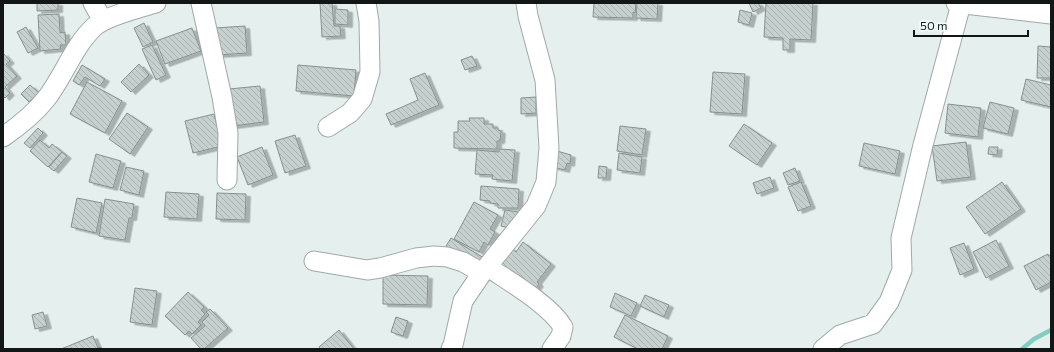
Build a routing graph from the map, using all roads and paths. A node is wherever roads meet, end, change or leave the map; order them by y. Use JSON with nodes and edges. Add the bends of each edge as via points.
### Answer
{"nodes":[{"id":1,"x":93,"y":3,"type":"edge"},
{"id":2,"x":156,"y":3,"type":"edge"},
{"id":3,"x":201,"y":3,"type":"edge"},
{"id":4,"x":366,"y":3,"type":"edge"},
{"id":5,"x":526,"y":3,"type":"edge"},
{"id":6,"x":958,"y":4,"type":"edge"},
{"id":7,"x":1051,"y":14,"type":"edge"},
{"id":8,"x":103,"y":21,"type":"junction"},
{"id":9,"x":328,"y":127,"type":"dead end"},
{"id":10,"x":3,"y":137,"type":"edge"},
{"id":11,"x":227,"y":180,"type":"dead end"},
{"id":12,"x":314,"y":262,"type":"dead end"},
{"id":13,"x":485,"y":270,"type":"junction"},
{"id":14,"x":450,"y":349,"type":"edge"},
{"id":15,"x":552,"y":349,"type":"edge"},
{"id":16,"x":823,"y":349,"type":"edge"}],
"edges":[{"from":1,"to":8,"type":"street"},
{"from":2,"to":8,"type":"street"},
{"from":3,"to":11,"type":"street","via":[[228,133]]},
{"from":4,"to":9,"type":"street","via":[[370,72],[362,99],[350,113]]},
{"from":5,"to":13,"type":"street","via":[[545,80],[549,148],[546,182],[536,206]]},
{"from":6,"to":7,"type":"street"},
{"from":6,"to":16,"type":"street","via":[[901,238],[902,270],[889,302],[873,324],[840,335]]},
{"from":8,"to":10,"type":"street","via":[[94,27],[79,45],[47,98],[24,122]]},
{"from":12,"to":13,"type":"street","via":[[368,270],[434,256],[448,257]]},
{"from":13,"to":14,"type":"street","via":[[463,301]]},
{"from":13,"to":15,"type":"street","via":[[558,318],[563,327],[561,336]]}]}
